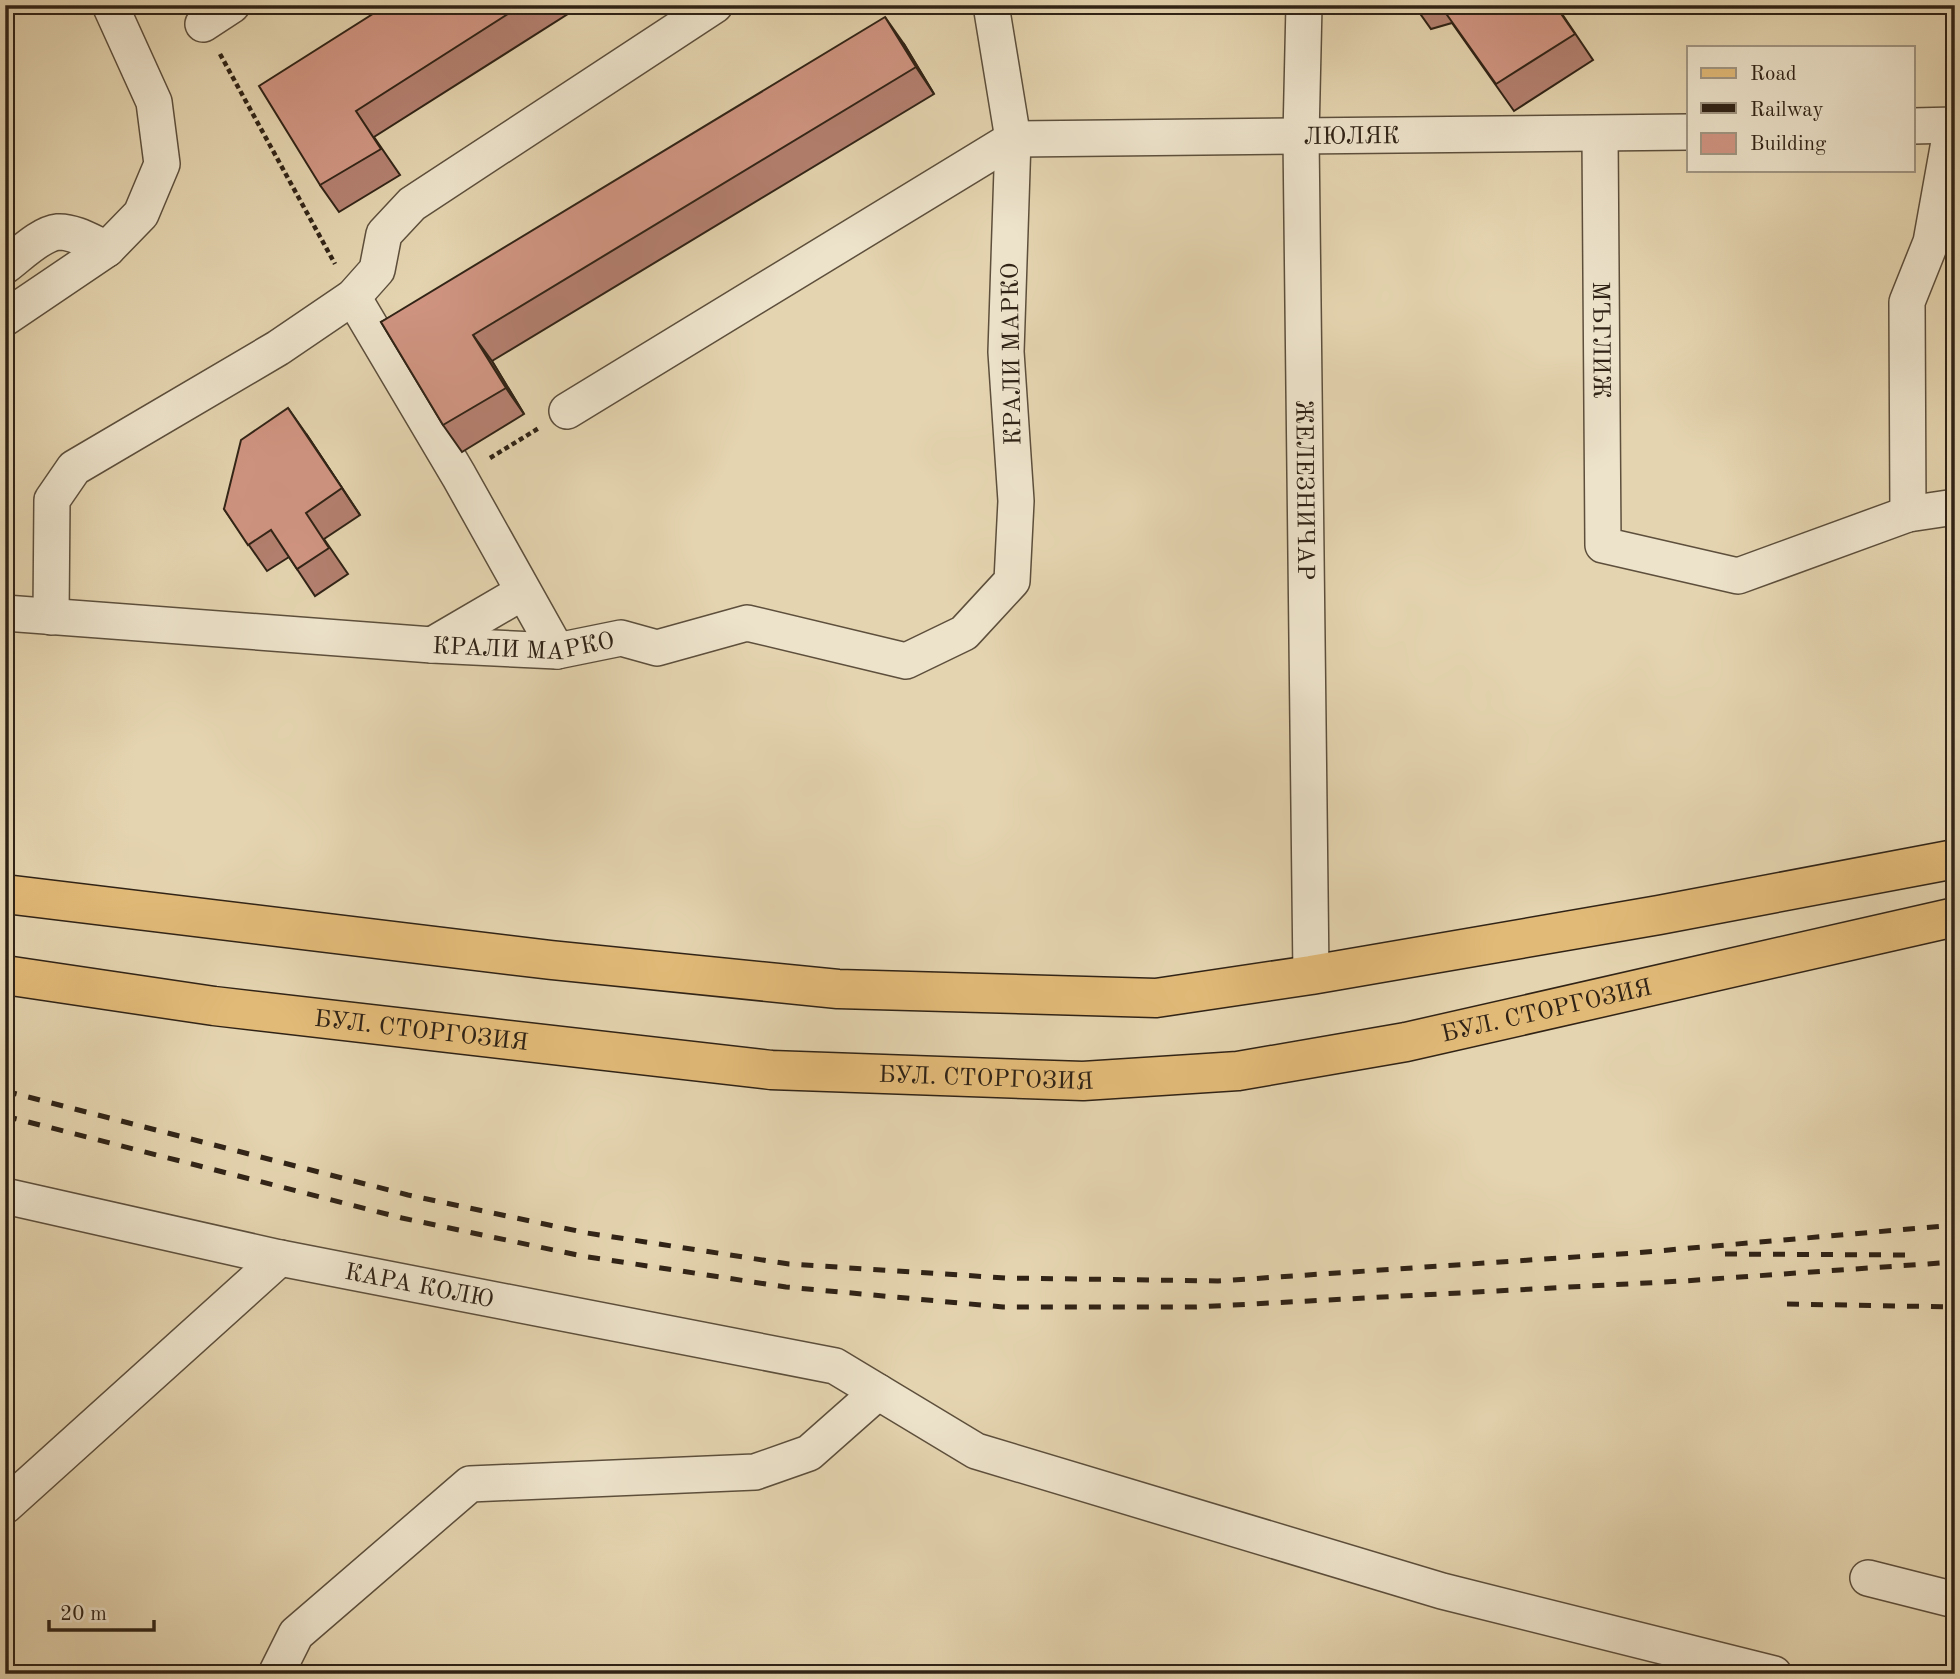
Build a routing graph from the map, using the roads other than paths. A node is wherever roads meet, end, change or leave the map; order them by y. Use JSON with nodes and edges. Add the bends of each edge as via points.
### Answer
{"nodes":[{"id":1,"x":110,"y":5,"type":"edge"},
{"id":2,"x":715,"y":5,"type":"edge"},
{"id":3,"x":991,"y":5,"type":"edge"},
{"id":4,"x":1304,"y":5,"type":"edge"},
{"id":5,"x":1953,"y":125,"type":"edge"},
{"id":6,"x":1914,"y":126,"type":"edge"},
{"id":7,"x":1687,"y":132,"type":"edge"},
{"id":8,"x":1600,"y":135,"type":"junction"},
{"id":9,"x":1301,"y":136,"type":"junction"},
{"id":10,"x":1013,"y":139,"type":"junction"},
{"id":11,"x":107,"y":248,"type":"junction"},
{"id":12,"x":5,"y":266,"type":"edge"},
{"id":13,"x":354,"y":297,"type":"junction"},
{"id":14,"x":5,"y":318,"type":"edge"},
{"id":15,"x":567,"y":411,"type":"road end"},
{"id":16,"x":1955,"y":507,"type":"edge"},
{"id":17,"x":1908,"y":514,"type":"junction"},
{"id":18,"x":523,"y":592,"type":"junction"},
{"id":19,"x":5,"y":612,"type":"edge"},
{"id":20,"x":51,"y":617,"type":"junction"},
{"id":21,"x":432,"y":645,"type":"junction"},
{"id":22,"x":557,"y":651,"type":"junction"},
{"id":23,"x":1955,"y":859,"type":"edge"},
{"id":24,"x":5,"y":894,"type":"edge"},
{"id":25,"x":1955,"y":917,"type":"edge"},
{"id":26,"x":5,"y":975,"type":"edge"},
{"id":27,"x":1311,"y":975,"type":"junction"},
{"id":28,"x":5,"y":1196,"type":"edge"},
{"id":29,"x":280,"y":1258,"type":"junction"},
{"id":30,"x":878,"y":1392,"type":"junction"},
{"id":31,"x":5,"y":1506,"type":"edge"},
{"id":32,"x":1868,"y":1578,"type":"dead end"},
{"id":33,"x":1955,"y":1600,"type":"edge"},
{"id":34,"x":276,"y":1674,"type":"edge"},
{"id":35,"x":1774,"y":1674,"type":"edge"}],
"edges":[{"from":1,"to":11,"type":"street","via":[[154,102],[162,164],[141,214]]},
{"from":2,"to":13,"type":"street","via":[[412,204],[384,234],[377,270]]},
{"from":3,"to":10,"type":"street","name":"КРАЛИ МАРКО"},
{"from":4,"to":9,"type":"street","name":"ЖЕЛЕЗНИЧАР"},
{"from":5,"to":6,"type":"street"},
{"from":5,"to":17,"type":"street","via":[[1931,242],[1907,302]]},
{"from":7,"to":8,"type":"street","name":"ЛЮЛЯК"},
{"from":8,"to":9,"type":"street","name":"ЛЮЛЯК"},
{"from":8,"to":17,"type":"street","name":"МЪГЛИЖ","via":[[1603,545],[1738,576]]},
{"from":9,"to":10,"type":"street","name":"ЛЮЛЯК"},
{"from":9,"to":27,"type":"street","name":"ЖЕЛЕЗНИЧАР"},
{"from":10,"to":15,"type":"street"},
{"from":10,"to":22,"type":"street","name":"КРАЛИ МАРКО","via":[[1006,352],[1016,501],[1012,581],[964,633],[906,662],[747,623],[657,648],[621,638]]},
{"from":11,"to":12,"type":"street","via":[[59,232]]},
{"from":11,"to":14,"type":"street"},
{"from":13,"to":18,"type":"street"},
{"from":13,"to":20,"type":"street","via":[[278,348],[74,468],[52,500]]},
{"from":16,"to":17,"type":"street"},
{"from":18,"to":21,"type":"street"},
{"from":18,"to":22,"type":"street"},
{"from":19,"to":20,"type":"street","name":"КРАЛИ МАРКО"},
{"from":20,"to":21,"type":"street","name":"КРАЛИ МАРКО"},
{"from":21,"to":22,"type":"street","name":"КРАЛИ МАРКО"},
{"from":23,"to":27,"type":"main road"},
{"from":24,"to":27,"type":"main road","via":[[551,960],[838,989],[1156,998]]},
{"from":25,"to":26,"type":"main road","name":"БУЛ. СТОРГОЗИЯ","via":[[1406,1042],[1238,1071],[1083,1081],[771,1070],[214,1006]]},
{"from":28,"to":29,"type":"street","name":"КАРА КОЛЮ"},
{"from":29,"to":30,"type":"street","name":"КАРА КОЛЮ","via":[[835,1366]]},
{"from":29,"to":31,"type":"street"},
{"from":30,"to":34,"type":"street","via":[[809,1452],[755,1472],[470,1483],[296,1634]]},
{"from":30,"to":35,"type":"street","via":[[976,1451],[1442,1591]]},
{"from":32,"to":33,"type":"street"}]}
